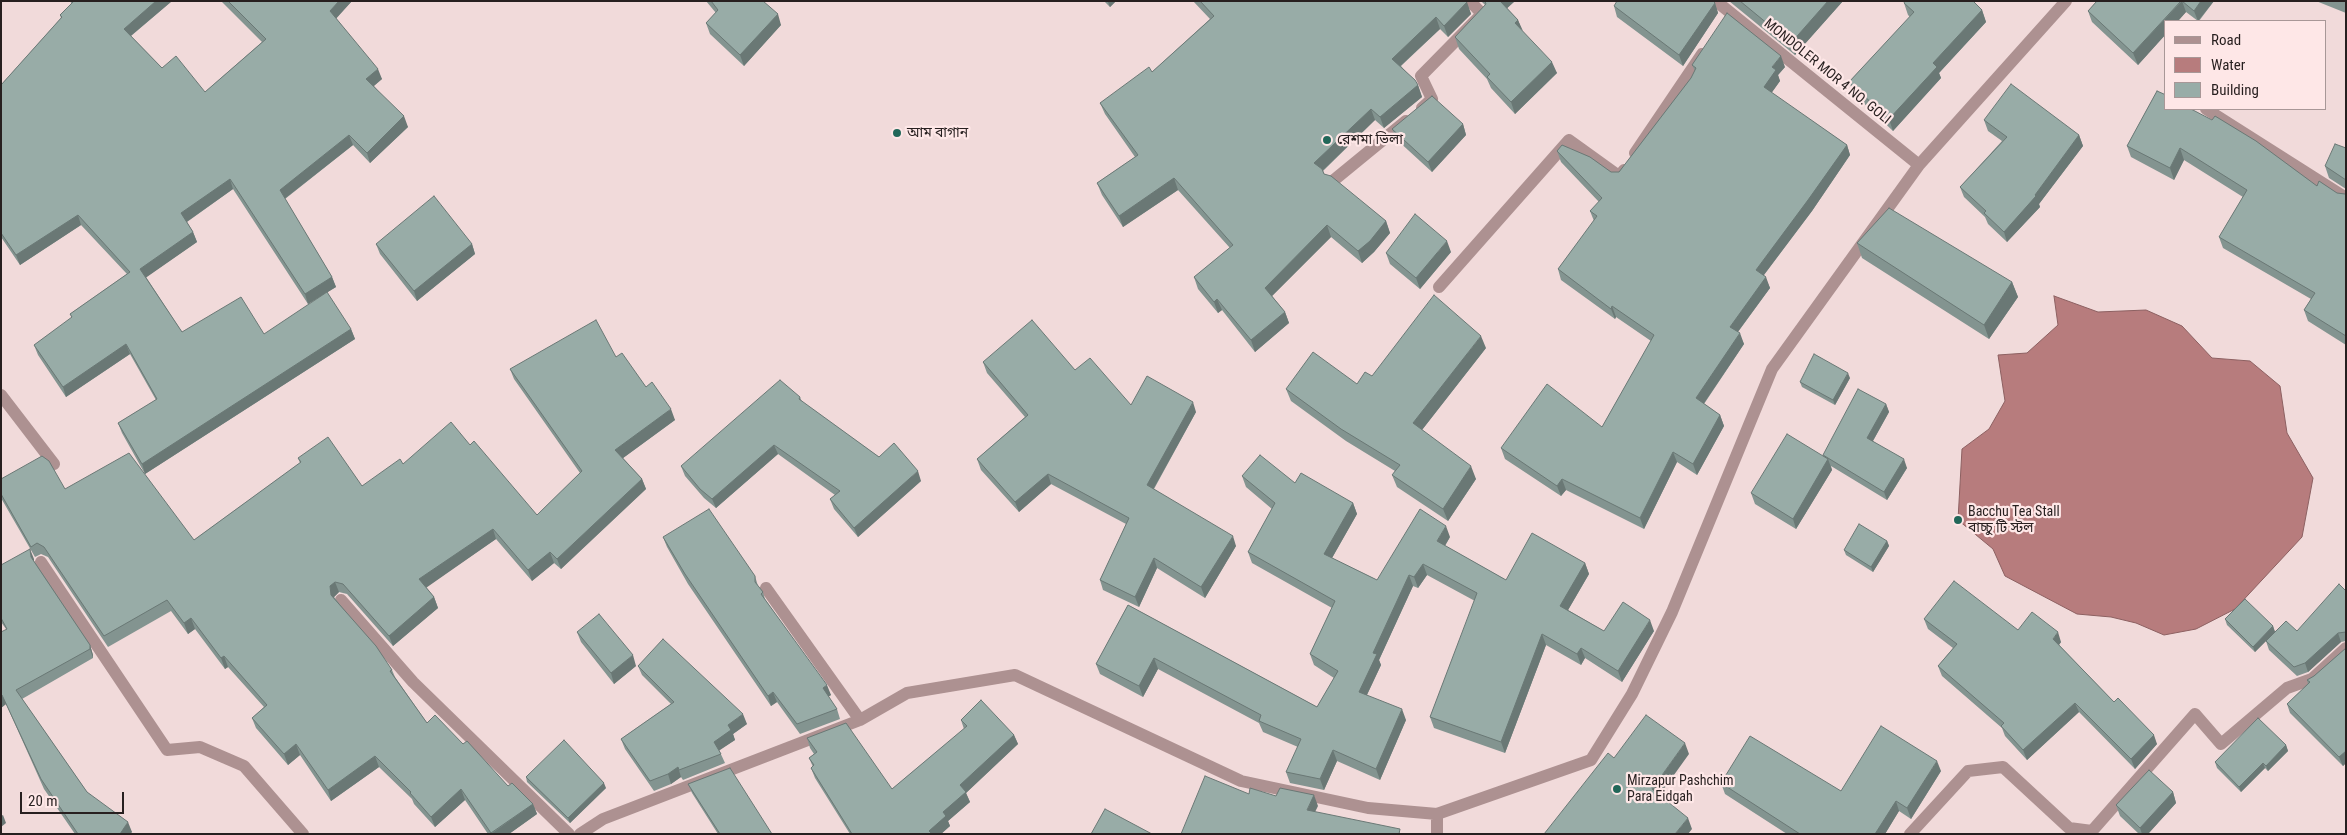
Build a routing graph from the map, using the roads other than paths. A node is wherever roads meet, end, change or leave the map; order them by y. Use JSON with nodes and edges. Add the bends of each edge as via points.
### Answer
{"nodes":[{"id":1,"x":1470,"y":1,"type":"edge"},
{"id":2,"x":1716,"y":1,"type":"edge"},
{"id":3,"x":2066,"y":1,"type":"edge"},
{"id":4,"x":1707,"y":45,"type":"edge"},
{"id":5,"x":2208,"y":110,"type":"edge"},
{"id":6,"x":1919,"y":165,"type":"junction"},
{"id":7,"x":1334,"y":180,"type":"edge"},
{"id":8,"x":2346,"y":198,"type":"edge"},
{"id":9,"x":1439,"y":287,"type":"dead end"},
{"id":10,"x":1,"y":395,"type":"edge"},
{"id":11,"x":54,"y":464,"type":"dead end"},
{"id":12,"x":41,"y":562,"type":"edge"},
{"id":13,"x":766,"y":588,"type":"dead end"},
{"id":14,"x":341,"y":600,"type":"edge"},
{"id":15,"x":2346,"y":648,"type":"edge"},
{"id":16,"x":860,"y":720,"type":"junction"},
{"id":17,"x":1437,"y":814,"type":"junction"},
{"id":18,"x":303,"y":834,"type":"edge"},
{"id":19,"x":569,"y":834,"type":"edge"},
{"id":20,"x":580,"y":834,"type":"edge"},
{"id":21,"x":1437,"y":834,"type":"edge"},
{"id":22,"x":1910,"y":834,"type":"edge"}],
"edges":[{"from":1,"to":7,"type":"street","via":[[1482,14],[1421,76],[1432,99]]},
{"from":2,"to":6,"type":"street","name":"MONDOLER MOR 4 NO. GOLI","via":[[1727,16]]},
{"from":3,"to":6,"type":"street"},
{"from":4,"to":9,"type":"street","via":[[1619,176],[1569,140]]},
{"from":5,"to":8,"type":"street"},
{"from":6,"to":17,"type":"street","via":[[1772,369],[1672,612],[1632,694],[1591,760]]},
{"from":10,"to":11,"type":"street"},
{"from":12,"to":18,"type":"street","via":[[167,750],[200,747],[244,766]]},
{"from":13,"to":16,"type":"street"},
{"from":14,"to":19,"type":"street","via":[[413,682]]},
{"from":15,"to":22,"type":"street","via":[[2312,679],[2287,688],[2220,744],[2195,714],[2092,832],[2069,828],[2003,767],[1968,771]]},
{"from":16,"to":17,"type":"street","via":[[907,693],[1015,675],[1242,781],[1368,808]]},
{"from":16,"to":20,"type":"street","via":[[603,819]]},
{"from":17,"to":21,"type":"street"}]}
